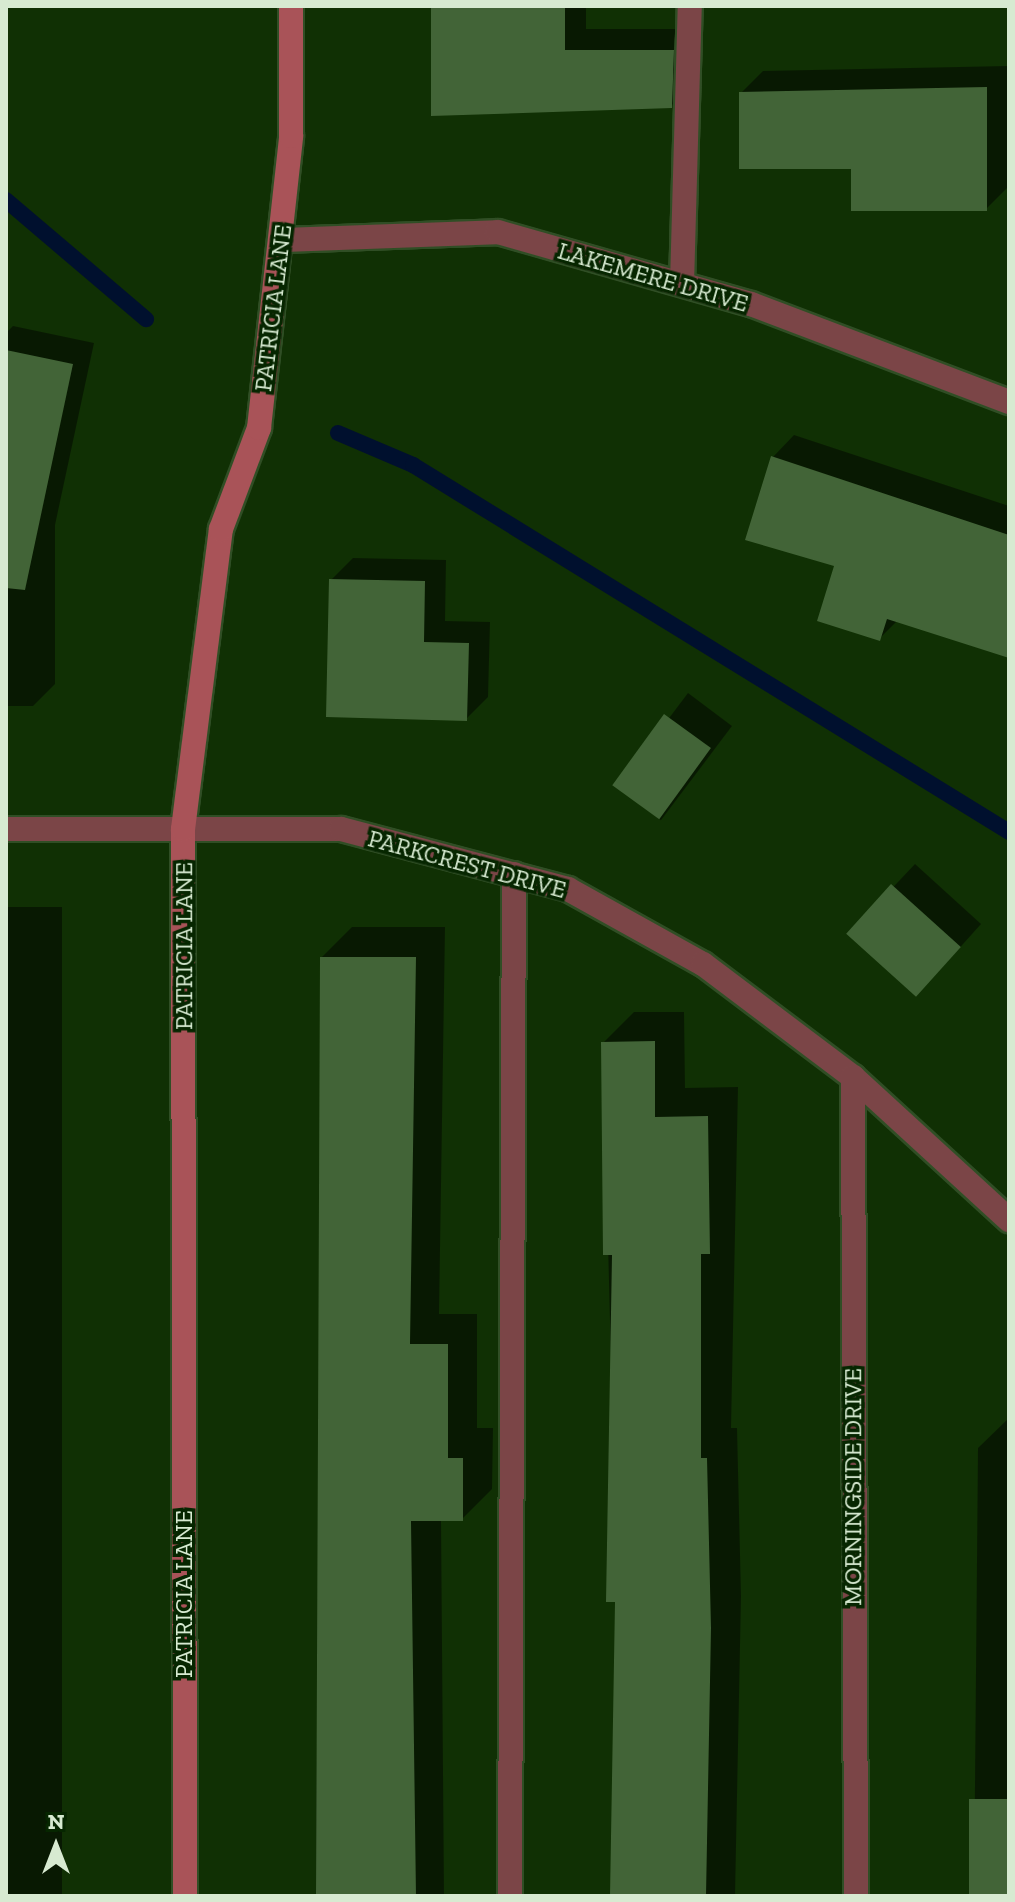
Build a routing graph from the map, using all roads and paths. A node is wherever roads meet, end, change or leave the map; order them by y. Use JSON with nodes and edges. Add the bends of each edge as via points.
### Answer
{"nodes":[{"id":1,"x":291,"y":6,"type":"edge"},
{"id":2,"x":690,"y":6,"type":"edge"},
{"id":3,"x":282,"y":240,"type":"junction"},
{"id":4,"x":682,"y":284,"type":"junction"},
{"id":5,"x":1009,"y":402,"type":"edge"},
{"id":6,"x":6,"y":829,"type":"edge"},
{"id":7,"x":183,"y":829,"type":"junction"},
{"id":8,"x":514,"y":874,"type":"junction"},
{"id":9,"x":853,"y":1077,"type":"junction"},
{"id":10,"x":1009,"y":1220,"type":"edge"},
{"id":11,"x":185,"y":1896,"type":"edge"},
{"id":12,"x":510,"y":1896,"type":"edge"},
{"id":13,"x":856,"y":1896,"type":"edge"}],
"edges":[{"from":1,"to":3,"type":"street","name":"PATRICIA LANE"},
{"from":2,"to":4,"type":"street"},
{"from":3,"to":4,"type":"street","name":"LAKEMERE DRIVE","via":[[498,232]]},
{"from":3,"to":7,"type":"street","name":"PATRICIA LANE","via":[[259,428],[221,529]]},
{"from":4,"to":5,"type":"street","name":"LAKEMERE DRIVE"},
{"from":6,"to":7,"type":"street","name":"PARKCREST DRIVE"},
{"from":7,"to":8,"type":"street","name":"PARKCREST DRIVE","via":[[341,829]]},
{"from":7,"to":11,"type":"street","name":"PATRICIA LANE"},
{"from":8,"to":9,"type":"street","name":"PARKCREST DRIVE","via":[[568,889],[703,964]]},
{"from":8,"to":12,"type":"street"},
{"from":9,"to":10,"type":"street","name":"PARKCREST DRIVE"},
{"from":9,"to":13,"type":"street","name":"MORNINGSIDE DRIVE"}]}
